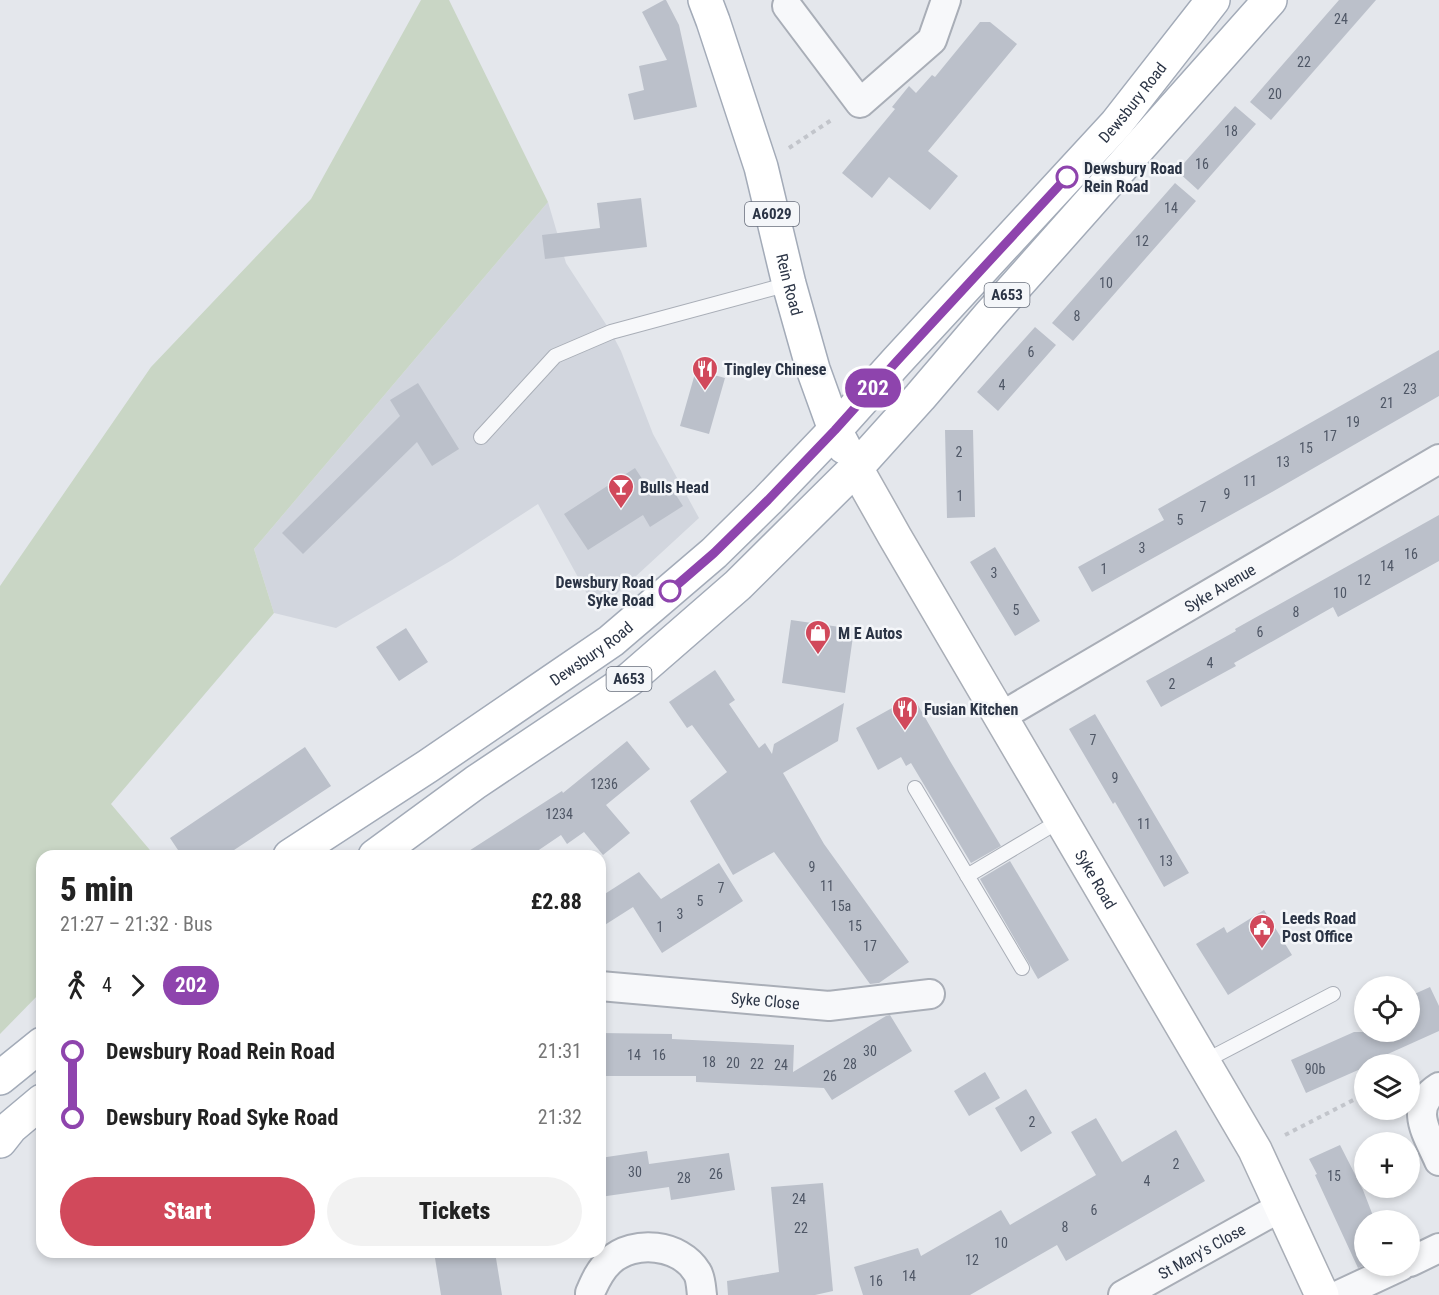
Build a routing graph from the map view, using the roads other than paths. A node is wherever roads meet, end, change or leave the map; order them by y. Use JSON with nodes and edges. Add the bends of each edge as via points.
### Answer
{"nodes":[{"id":1,"x":705,"y":0,"type":"edge"},
{"id":2,"x":946,"y":0,"type":"edge"},
{"id":3,"x":1213,"y":0,"type":"edge"},
{"id":4,"x":1270,"y":0,"type":"edge"},
{"id":5,"x":787,"y":6,"type":"dead end"},
{"id":6,"x":789,"y":284,"type":"junction"},
{"id":7,"x":835,"y":430,"type":"junction"},
{"id":8,"x":481,"y":437,"type":"dead end"},
{"id":9,"x":1439,"y":459,"type":"edge"},
{"id":10,"x":856,"y":468,"type":"junction"},
{"id":11,"x":1000,"y":717,"type":"junction"},
{"id":12,"x":915,"y":788,"type":"dead end"},
{"id":13,"x":1060,"y":820,"type":"junction"},
{"id":14,"x":299,"y":850,"type":"edge"},
{"id":15,"x":383,"y":850,"type":"edge"},
{"id":16,"x":967,"y":876,"type":"junction"},
{"id":17,"x":1022,"y":968,"type":"dead end"},
{"id":18,"x":606,"y":987,"type":"edge"},
{"id":19,"x":930,"y":993,"type":"dead end"},
{"id":20,"x":1332,"y":993,"type":"dead end"},
{"id":21,"x":36,"y":1049,"type":"edge"},
{"id":22,"x":1203,"y":1062,"type":"junction"},
{"id":23,"x":0,"y":1078,"type":"edge"},
{"id":24,"x":1439,"y":1087,"type":"edge"},
{"id":25,"x":36,"y":1106,"type":"edge"},
{"id":26,"x":0,"y":1141,"type":"edge"},
{"id":27,"x":1439,"y":1161,"type":"edge"},
{"id":28,"x":1281,"y":1207,"type":"junction"},
{"id":29,"x":1439,"y":1248,"type":"edge"},
{"id":30,"x":1420,"y":1257,"type":"edge"},
{"id":31,"x":1380,"y":1276,"type":"edge"},
{"id":32,"x":590,"y":1295,"type":"edge"},
{"id":33,"x":702,"y":1295,"type":"edge"},
{"id":34,"x":1123,"y":1295,"type":"edge"},
{"id":35,"x":1322,"y":1295,"type":"edge"},
{"id":36,"x":1339,"y":1295,"type":"edge"}],
"edges":[{"from":1,"to":6,"type":"main road","name":"Rein Road","number":"A6029","via":[[761,167]]},
{"from":2,"to":5,"type":"street","via":[[932,40],[860,103]]},
{"from":3,"to":7,"type":"main road","name":"Dewsbury Road","number":"A653","via":[[1116,124]]},
{"from":4,"to":10,"type":"main road","number":"A653"},
{"from":6,"to":7,"type":"main road","name":"Rein Road","number":"A6029"},
{"from":6,"to":8,"type":"lane","via":[[611,332],[555,356]]},
{"from":7,"to":10,"type":"main road","name":"Rein Road"},
{"from":7,"to":14,"type":"main road","name":"Dewsbury Road","number":"A653","via":[[714,553],[611,641]]},
{"from":9,"to":11,"type":"street","name":"Syke Avenue"},
{"from":10,"to":11,"type":"main road","name":"Syke Road"},
{"from":10,"to":15,"type":"main road","number":"A653","via":[[738,585],[630,679],[476,782]]},
{"from":11,"to":13,"type":"main road","name":"Syke Road"},
{"from":12,"to":16,"type":"lane"},
{"from":13,"to":16,"type":"lane"},
{"from":13,"to":22,"type":"main road","name":"Syke Road"},
{"from":16,"to":17,"type":"lane"},
{"from":18,"to":19,"type":"street","name":"Syke Close","via":[[829,1006]]},
{"from":20,"to":22,"type":"lane"},
{"from":21,"to":23,"type":"main road"},
{"from":22,"to":28,"type":"main road","name":"Syke Road","via":[[1255,1150]]},
{"from":24,"to":27,"type":"street","via":[[1427,1097],[1421,1119]]},
{"from":25,"to":26,"type":"main road"},
{"from":28,"to":34,"type":"street","name":"St Mary's Close"},
{"from":28,"to":35,"type":"main road","name":"Syke Road"},
{"from":29,"to":30,"type":"street"},
{"from":31,"to":36,"type":"street"},
{"from":32,"to":33,"type":"street","via":[[598,1275],[611,1260],[628,1250],[648,1246],[685,1259],[698,1273]]}]}
